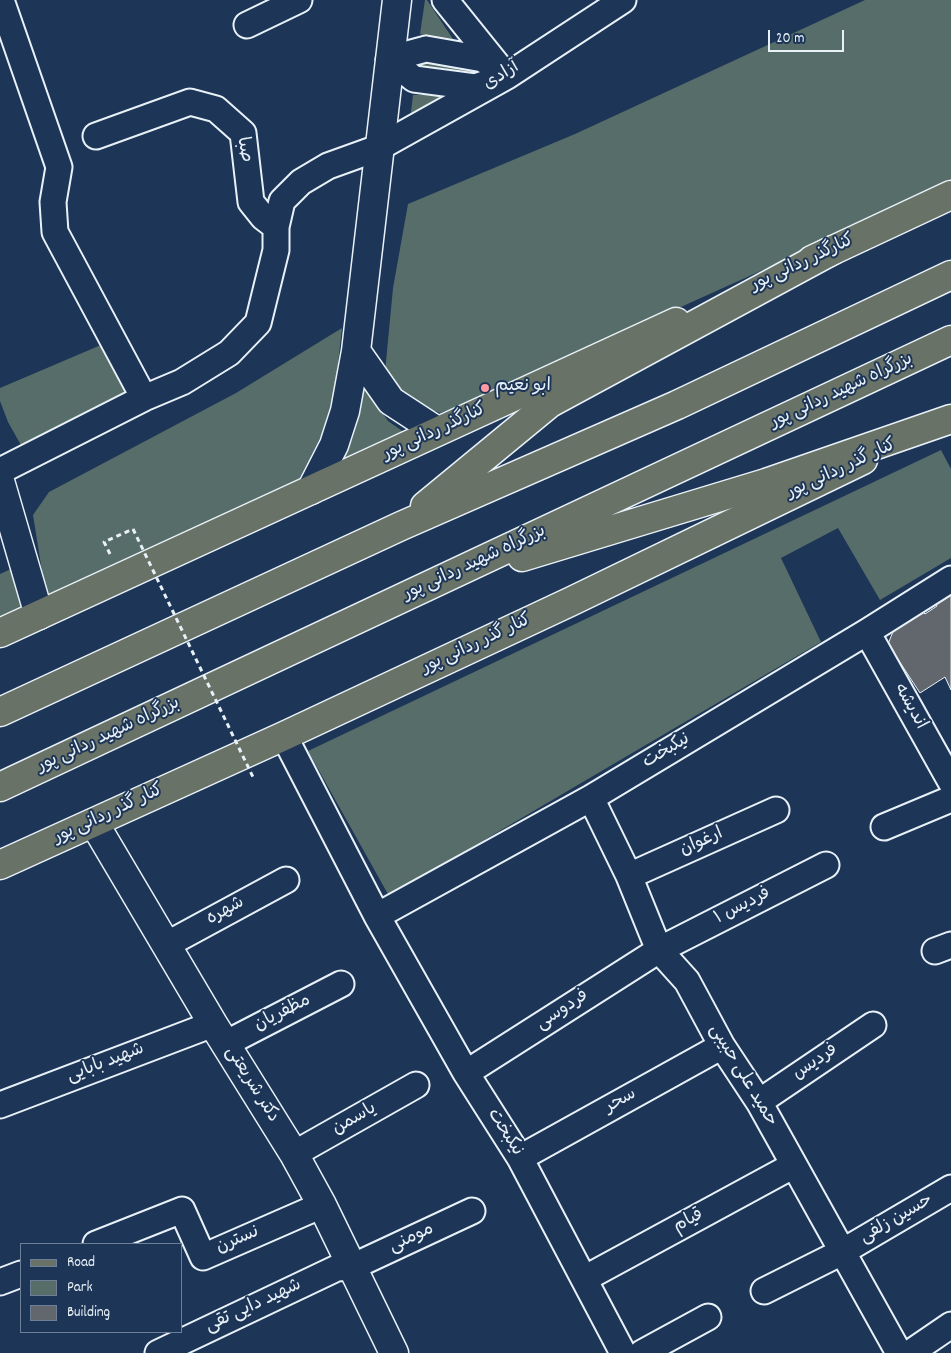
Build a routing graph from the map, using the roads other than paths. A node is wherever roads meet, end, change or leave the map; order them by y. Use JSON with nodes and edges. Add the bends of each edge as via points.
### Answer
{"nodes":[{"id":1,"x":1,"y":0,"type":"edge"},
{"id":2,"x":299,"y":0,"type":"edge"},
{"id":3,"x":397,"y":0,"type":"edge"},
{"id":4,"x":445,"y":0,"type":"edge"},
{"id":5,"x":623,"y":0,"type":"edge"},
{"id":6,"x":247,"y":25,"type":"dead end"},
{"id":7,"x":389,"y":59,"type":"junction"},
{"id":8,"x":507,"y":76,"type":"junction"},
{"id":9,"x":96,"y":136,"type":"dead end"},
{"id":10,"x":378,"y":148,"type":"junction"},
{"id":11,"x":951,"y":196,"type":"edge"},
{"id":12,"x":276,"y":227,"type":"junction"},
{"id":13,"x":833,"y":250,"type":"junction"},
{"id":14,"x":951,"y":275,"type":"edge"},
{"id":15,"x":951,"y":340,"type":"edge"},
{"id":16,"x":356,"y":351,"type":"junction"},
{"id":17,"x":144,"y":398,"type":"junction"},
{"id":18,"x":951,"y":419,"type":"edge"},
{"id":19,"x":438,"y":431,"type":"junction"},
{"id":20,"x":0,"y":471,"type":"edge"},
{"id":21,"x":0,"y":481,"type":"edge"},
{"id":22,"x":311,"y":490,"type":"junction"},
{"id":23,"x":5,"y":518,"type":"edge"},
{"id":24,"x":401,"y":526,"type":"junction"},
{"id":25,"x":951,"y":579,"type":"edge"},
{"id":26,"x":428,"y":586,"type":"junction"},
{"id":27,"x":39,"y":615,"type":"junction"},
{"id":28,"x":867,"y":632,"type":"junction"},
{"id":29,"x":0,"y":633,"type":"edge"},
{"id":30,"x":0,"y":712,"type":"edge"},
{"id":31,"x":284,"y":736,"type":"junction"},
{"id":32,"x":951,"y":782,"type":"edge"},
{"id":33,"x":0,"y":787,"type":"edge"},
{"id":34,"x":591,"y":798,"type":"junction"},
{"id":35,"x":951,"y":799,"type":"edge"},
{"id":36,"x":776,"y":810,"type":"dead end"},
{"id":37,"x":94,"y":823,"type":"junction"},
{"id":38,"x":884,"y":827,"type":"dead end"},
{"id":39,"x":0,"y":865,"type":"edge"},
{"id":40,"x":826,"y":865,"type":"dead end"},
{"id":41,"x":628,"y":876,"type":"junction"},
{"id":42,"x":286,"y":880,"type":"dead end"},
{"id":43,"x":378,"y":916,"type":"junction"},
{"id":44,"x":166,"y":945,"type":"junction"},
{"id":45,"x":660,"y":950,"type":"junction"},
{"id":46,"x":341,"y":984,"type":"dead end"},
{"id":47,"x":873,"y":1025,"type":"dead end"},
{"id":48,"x":219,"y":1034,"type":"junction"},
{"id":49,"x":722,"y":1046,"type":"junction"},
{"id":50,"x":466,"y":1073,"type":"junction"},
{"id":51,"x":416,"y":1085,"type":"dead end"},
{"id":52,"x":759,"y":1102,"type":"junction"},
{"id":53,"x":0,"y":1105,"type":"edge"},
{"id":54,"x":294,"y":1154,"type":"junction"},
{"id":55,"x":520,"y":1158,"type":"junction"},
{"id":56,"x":794,"y":1165,"type":"junction"},
{"id":57,"x":951,"y":1188,"type":"edge"},
{"id":58,"x":322,"y":1205,"type":"junction"},
{"id":59,"x":472,"y":1211,"type":"dead end"},
{"id":60,"x":99,"y":1243,"type":"edge"},
{"id":61,"x":842,"y":1252,"type":"junction"},
{"id":62,"x":352,"y":1267,"type":"junction"},
{"id":63,"x":20,"y":1274,"type":"edge"},
{"id":64,"x":584,"y":1279,"type":"junction"},
{"id":65,"x":0,"y":1282,"type":"edge"},
{"id":66,"x":764,"y":1291,"type":"dead end"},
{"id":67,"x":708,"y":1317,"type":"dead end"},
{"id":68,"x":944,"y":1338,"type":"edge"},
{"id":69,"x":158,"y":1353,"type":"edge"},
{"id":70,"x":394,"y":1353,"type":"edge"},
{"id":71,"x":623,"y":1353,"type":"edge"},
{"id":72,"x":642,"y":1353,"type":"edge"},
{"id":73,"x":899,"y":1353,"type":"edge"},
{"id":74,"x":910,"y":1353,"type":"edge"}],
"edges":[{"from":1,"to":17,"type":"street","via":[[59,167],[54,202],[55,232]]},
{"from":2,"to":6,"type":"street"},
{"from":3,"to":7,"type":"street"},
{"from":4,"to":8,"type":"street"},
{"from":5,"to":8,"type":"street","name":"آزادی"},
{"from":7,"to":8,"type":"street","via":[[426,50],[483,59]]},
{"from":7,"to":10,"type":"street"},
{"from":8,"to":10,"type":"street","name":"آزادی"},
{"from":9,"to":12,"type":"street","name":"صبا","via":[[190,102],[216,109],[243,133],[251,202],[262,217]]},
{"from":10,"to":12,"type":"street","name":"آزادی","via":[[328,166],[301,182],[282,201]]},
{"from":10,"to":16,"type":"street"},
{"from":11,"to":13,"type":"main road","name":"کنارگذر ردانی پور"},
{"from":12,"to":17,"type":"street","name":"آزادی","via":[[276,250],[258,324],[230,353],[182,382]]},
{"from":13,"to":19,"type":"main road","name":"کنارگذر ردانی پور"},
{"from":13,"to":24,"type":"main road","via":[[550,403]]},
{"from":14,"to":24,"type":"main road","via":[[677,405]]},
{"from":15,"to":26,"type":"main road","name":"بزرگراه شهید ردانی پور"},
{"from":16,"to":19,"type":"street","via":[[392,401]]},
{"from":16,"to":22,"type":"street","via":[[346,411],[334,445]]},
{"from":17,"to":20,"type":"street","name":"آزادی"},
{"from":18,"to":26,"type":"main road","via":[[766,483]]},
{"from":18,"to":31,"type":"main road","name":"کنار گذر ردانی پور"},
{"from":19,"to":22,"type":"main road","name":"کنارگذر ردانی پور"},
{"from":21,"to":23,"type":"street"},
{"from":22,"to":27,"type":"main road","name":"کنارگذر ردانی پور"},
{"from":23,"to":27,"type":"street"},
{"from":24,"to":30,"type":"main road"},
{"from":25,"to":28,"type":"street","name":"نیکبخت"},
{"from":26,"to":33,"type":"main road","name":"بزرگراه شهید ردانی پور"},
{"from":27,"to":29,"type":"main road","name":"کنارگذر ردانی پور"},
{"from":28,"to":32,"type":"street","name":"اندیشه"},
{"from":28,"to":34,"type":"street","name":"نیکبخت"},
{"from":31,"to":37,"type":"main road","name":"کنار گذر ردانی پور"},
{"from":31,"to":43,"type":"street","name":"نیکبخت"},
{"from":34,"to":41,"type":"street","name":"حمید علی حبیبی"},
{"from":34,"to":43,"type":"street","name":"نیکبخت"},
{"from":35,"to":38,"type":"street"},
{"from":36,"to":41,"type":"street","name":"ارغوان"},
{"from":37,"to":39,"type":"main road","name":"کنار گذر ردانی پور"},
{"from":37,"to":44,"type":"street","name":"دکتر شریعتی"},
{"from":40,"to":45,"type":"street","name":"فردیس ۱"},
{"from":41,"to":45,"type":"street","name":"حمید علی حبیبی"},
{"from":42,"to":44,"type":"street","name":"شهره"},
{"from":43,"to":50,"type":"street","name":"نیکبخت"},
{"from":44,"to":48,"type":"street","name":"دکتر شریعتی"},
{"from":45,"to":49,"type":"street","name":"حمید علی حبیبی","via":[[688,982]]},
{"from":45,"to":50,"type":"street","name":"فردوسی"},
{"from":46,"to":48,"type":"street","name":"مظفریان"},
{"from":47,"to":52,"type":"street","name":"فردیس"},
{"from":48,"to":53,"type":"street","name":"شهید بابایی"},
{"from":48,"to":54,"type":"street","name":"دکتر شریعتی"},
{"from":49,"to":52,"type":"street","name":"حمید علی حبیبی"},
{"from":49,"to":55,"type":"street","name":"سحر"},
{"from":50,"to":55,"type":"street","name":"نیکبخت"},
{"from":51,"to":54,"type":"street","name":"یاسمن"},
{"from":52,"to":56,"type":"street","name":"حمید علی حبیبی"},
{"from":54,"to":58,"type":"street","name":"دکتر شریعتی"},
{"from":55,"to":64,"type":"street","name":"نیکبخت"},
{"from":56,"to":61,"type":"street","name":"حمید علی حبیبی"},
{"from":56,"to":64,"type":"street","name":"قیام"},
{"from":57,"to":61,"type":"street","name":"حسین زلفی"},
{"from":58,"to":60,"type":"street","name":"نسترن","via":[[203,1257],[182,1210]]},
{"from":58,"to":62,"type":"street","name":"دکتر شریعتی"},
{"from":59,"to":62,"type":"street","name":"مومنی"},
{"from":61,"to":66,"type":"street","name":"حسین زلفی"},
{"from":61,"to":73,"type":"street","name":"حمید علی حبیبی"},
{"from":62,"to":69,"type":"street","name":"شهید دایی تقی","via":[[336,1268]]},
{"from":62,"to":70,"type":"street","name":"دکتر شریعتی"},
{"from":63,"to":65,"type":"street"},
{"from":64,"to":71,"type":"street","name":"نیکبخت"},
{"from":67,"to":72,"type":"street"},
{"from":68,"to":74,"type":"street"}]}
